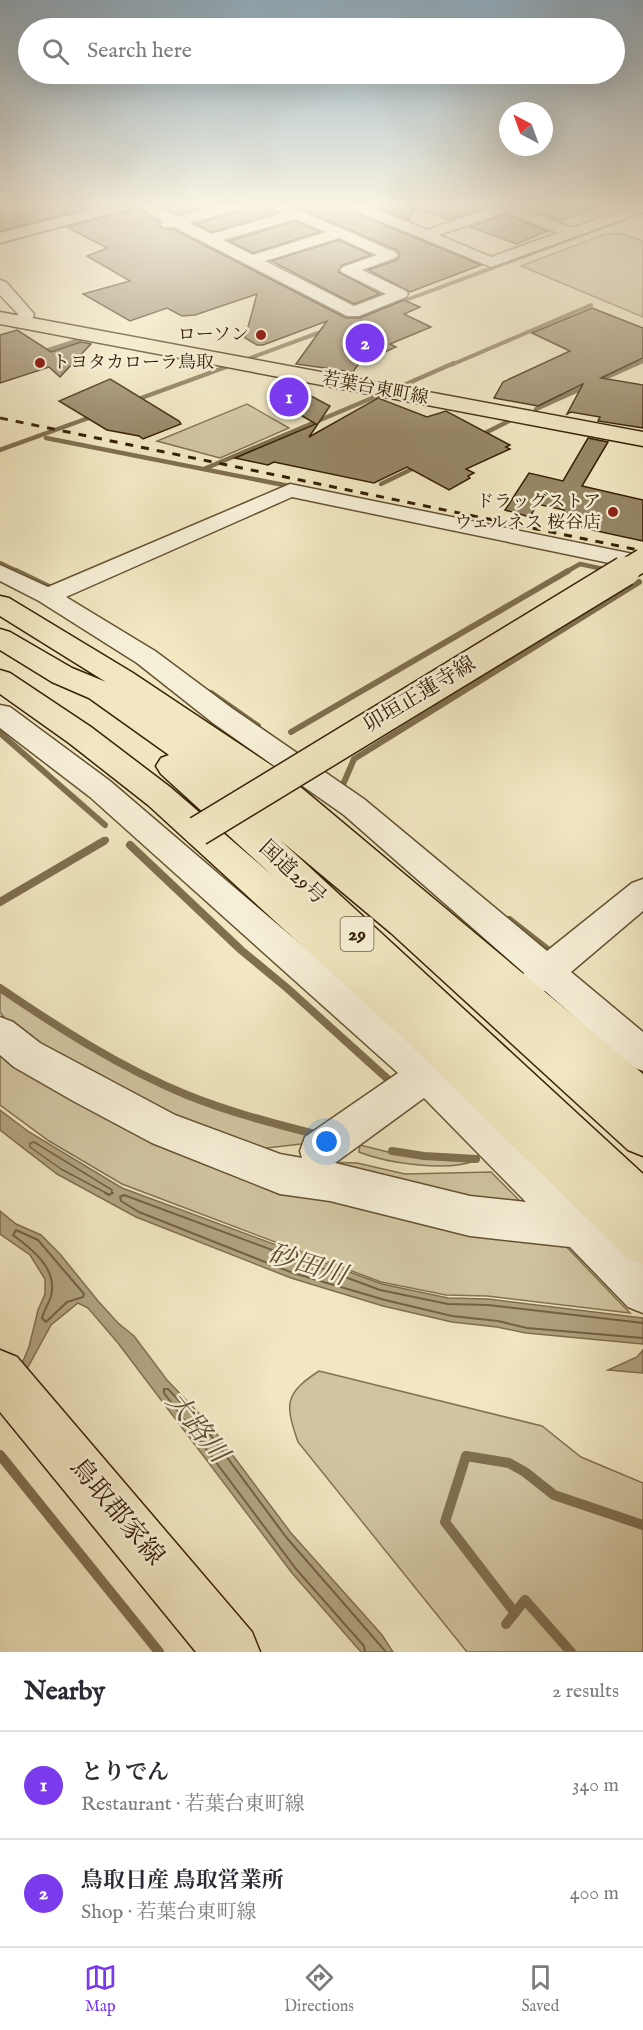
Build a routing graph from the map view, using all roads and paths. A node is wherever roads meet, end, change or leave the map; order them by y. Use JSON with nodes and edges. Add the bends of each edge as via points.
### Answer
{"nodes":[{"id":1,"x":295,"y":282,"type":"edge"},
{"id":2,"x":374,"y":282,"type":"edge"},
{"id":3,"x":0,"y":285,"type":"edge"},
{"id":4,"x":0,"y":318,"type":"edge"},
{"id":5,"x":24,"y":322,"type":"junction"},
{"id":6,"x":643,"y":439,"type":"edge"},
{"id":7,"x":643,"y":562,"type":"edge"},
{"id":8,"x":0,"y":572,"type":"edge"},
{"id":9,"x":47,"y":596,"type":"junction"},
{"id":10,"x":0,"y":604,"type":"edge"},
{"id":11,"x":0,"y":638,"type":"edge"},
{"id":12,"x":62,"y":675,"type":"junction"},
{"id":13,"x":0,"y":680,"type":"edge"},
{"id":14,"x":0,"y":714,"type":"edge"},
{"id":15,"x":275,"y":783,"type":"junction"},
{"id":16,"x":198,"y":831,"type":"junction"},
{"id":17,"x":643,"y":892,"type":"edge"},
{"id":18,"x":543,"y":975,"type":"junction"},
{"id":19,"x":0,"y":1033,"type":"edge"},
{"id":20,"x":643,"y":1054,"type":"edge"},
{"id":21,"x":432,"y":1070,"type":"junction"},
{"id":22,"x":643,"y":1100,"type":"edge"},
{"id":23,"x":643,"y":1135,"type":"edge"},
{"id":24,"x":319,"y":1152,"type":"dead end"},
{"id":25,"x":638,"y":1225,"type":"edge"},
{"id":26,"x":577,"y":1228,"type":"junction"},
{"id":27,"x":643,"y":1292,"type":"edge"},
{"id":28,"x":0,"y":1374,"type":"edge"},
{"id":29,"x":232,"y":1652,"type":"edge"}],
"edges":[{"from":1,"to":2,"type":"street","via":[[353,312],[400,294]]},
{"from":3,"to":5,"type":"street","via":[[26,314]]},
{"from":4,"to":5,"type":"main road","name":"若葉台東町線"},
{"from":5,"to":6,"type":"main road","name":"若葉台東町線"},
{"from":7,"to":9,"type":"street","via":[[290,490]]},
{"from":7,"to":15,"type":"main road","name":"卯垣正蓮寺線","bridge":true},
{"from":8,"to":9,"type":"street"},
{"from":9,"to":18,"type":"street","via":[[146,657],[354,807]]},
{"from":10,"to":15,"type":"main road","via":[[123,680]]},
{"from":11,"to":12,"type":"main road","name":"国道29号","number":"29"},
{"from":12,"to":23,"type":"main road","name":"国道29号","number":"29","via":[[99,691],[289,829],[404,922]]},
{"from":12,"to":25,"type":"main road","name":"国道29号","number":"29","via":[[263,845]]},
{"from":13,"to":16,"type":"main road","via":[[97,748]]},
{"from":14,"to":21,"type":"street","via":[[100,789]]},
{"from":15,"to":16,"type":"main road","name":"卯垣正蓮寺線","bridge":true},
{"from":15,"to":22,"type":"main road"},
{"from":16,"to":25,"type":"main road"},
{"from":17,"to":18,"type":"street"},
{"from":18,"to":20,"type":"street"},
{"from":19,"to":26,"type":"street","via":[[38,1061],[165,1130],[280,1174],[330,1181],[470,1216]]},
{"from":21,"to":24,"type":"street"},
{"from":21,"to":26,"type":"street"},
{"from":26,"to":27,"type":"street"},
{"from":28,"to":29,"type":"main road","name":"鳥取郡家線"}]}
